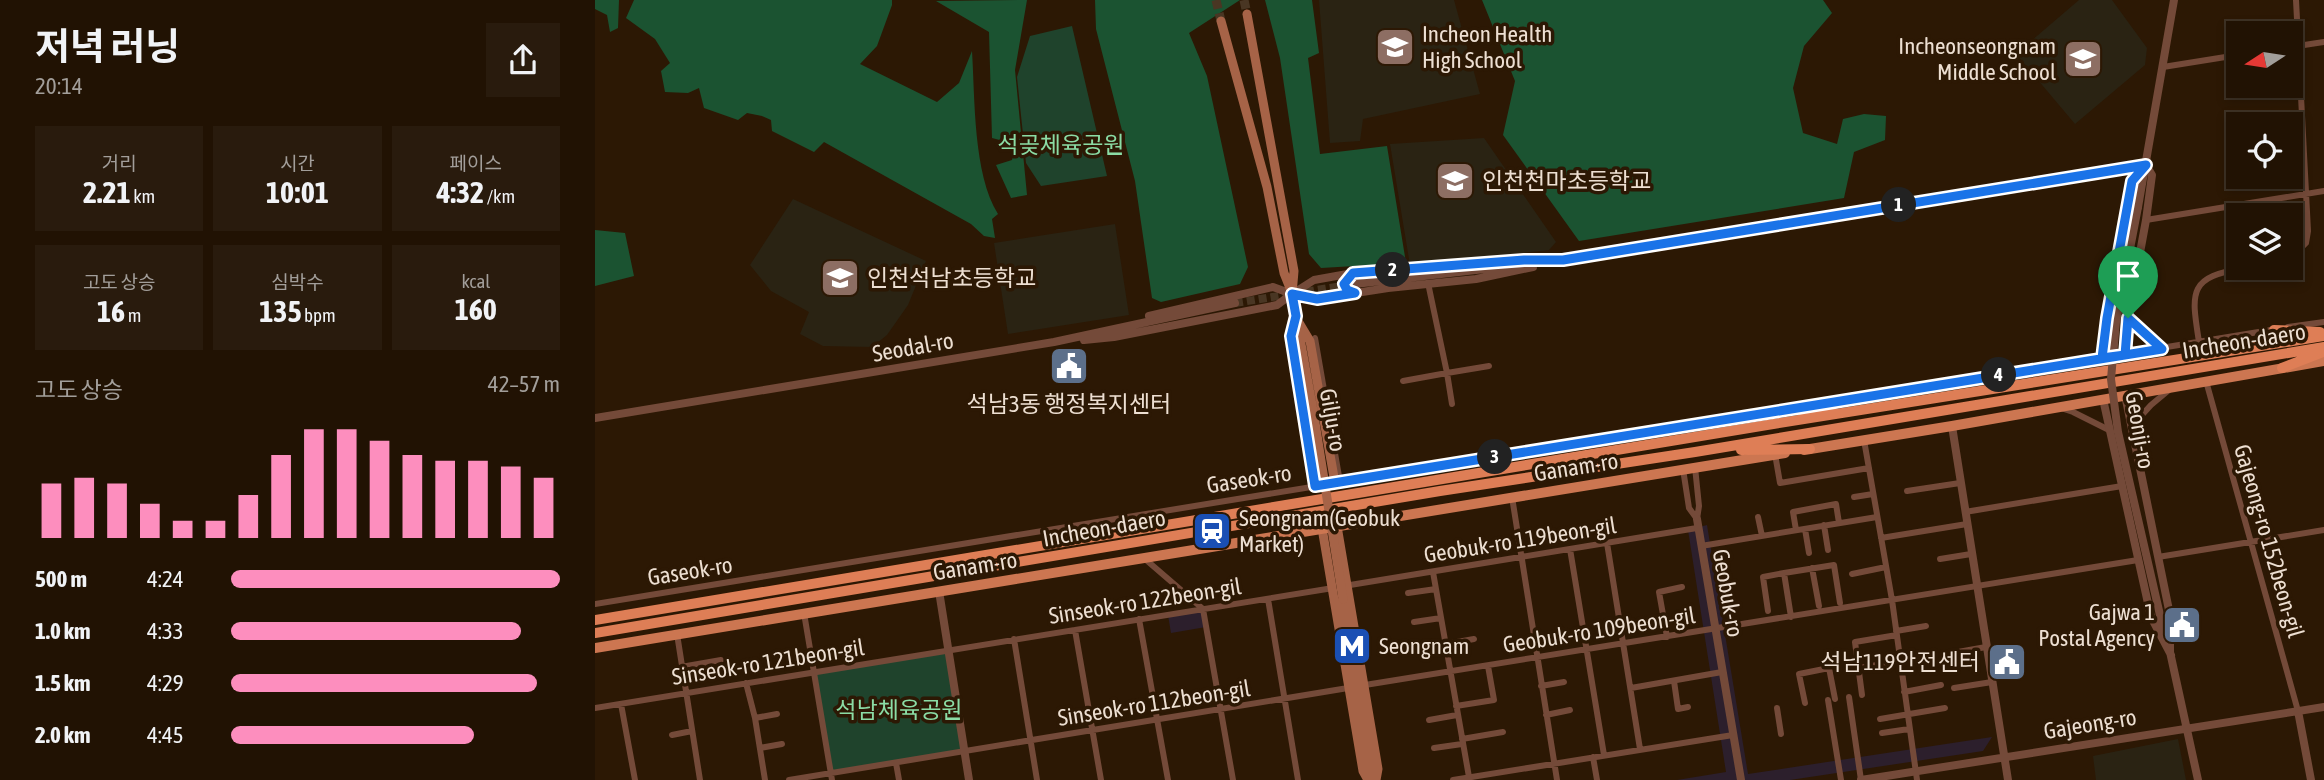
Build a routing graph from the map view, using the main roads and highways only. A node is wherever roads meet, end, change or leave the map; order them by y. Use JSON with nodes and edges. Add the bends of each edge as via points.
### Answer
{"nodes":[{"id":1,"x":1247,"y":14,"type":"tunnel mouth"},
{"id":2,"x":1221,"y":21,"type":"tunnel mouth"},
{"id":3,"x":1292,"y":294,"type":"junction"},
{"id":4,"x":1296,"y":316,"type":"junction"},
{"id":5,"x":2274,"y":330,"type":"road end"},
{"id":6,"x":2324,"y":334,"type":"edge"},
{"id":7,"x":2324,"y":349,"type":"edge"},
{"id":8,"x":2324,"y":361,"type":"edge"},
{"id":9,"x":2282,"y":368,"type":"junction"},
{"id":10,"x":1850,"y":399,"type":"road end"},
{"id":11,"x":1767,"y":425,"type":"junction"},
{"id":12,"x":1810,"y":449,"type":"junction"},
{"id":13,"x":1695,"y":452,"type":"junction"},
{"id":14,"x":1338,"y":483,"type":"road end"},
{"id":15,"x":1315,"y":486,"type":"road end"},
{"id":16,"x":1338,"y":526,"type":"junction"},
{"id":17,"x":1322,"y":528,"type":"junction"},
{"id":18,"x":595,"y":620,"type":"edge"},
{"id":19,"x":595,"y":633,"type":"edge"},
{"id":20,"x":595,"y":648,"type":"edge"},
{"id":21,"x":1372,"y":780,"type":"edge"}],
"edges":[{"from":1,"to":3,"type":"main road","name":"Gilju-ro","via":[[1294,271]]},
{"from":2,"to":3,"type":"main road","name":"Gilju-ro"},
{"from":3,"to":4,"type":"main road","name":"Gilju-ro"},
{"from":4,"to":14,"type":"main road","name":"Gilju-ro","via":[[1310,341]]},
{"from":4,"to":15,"type":"main road","name":"Gilju-ro","via":[[1291,336]]},
{"from":4,"to":21,"type":"main road","name":"Gilju-ro","bridge":true},
{"from":5,"to":6,"type":"highway"},
{"from":6,"to":11,"type":"highway","name":"Incheon-daero"},
{"from":7,"to":9,"type":"highway"},
{"from":7,"to":13,"type":"highway","name":"Incheon-daero"},
{"from":8,"to":9,"type":"main road","name":"Ganam-ro"},
{"from":9,"to":12,"type":"main road","name":"Ganam-ro"},
{"from":10,"to":11,"type":"highway"},
{"from":11,"to":18,"type":"highway","name":"Incheon-daero"},
{"from":12,"to":13,"type":"highway"},
{"from":12,"to":16,"type":"main road","name":"Ganam-ro"},
{"from":13,"to":19,"type":"highway","name":"Incheon-daero"},
{"from":16,"to":17,"type":"main road","name":"Ganam-ro"},
{"from":16,"to":21,"type":"main road","via":[[1378,769]]},
{"from":17,"to":20,"type":"main road","name":"Ganam-ro"},
{"from":17,"to":21,"type":"main road","via":[[1363,771]]}]}
